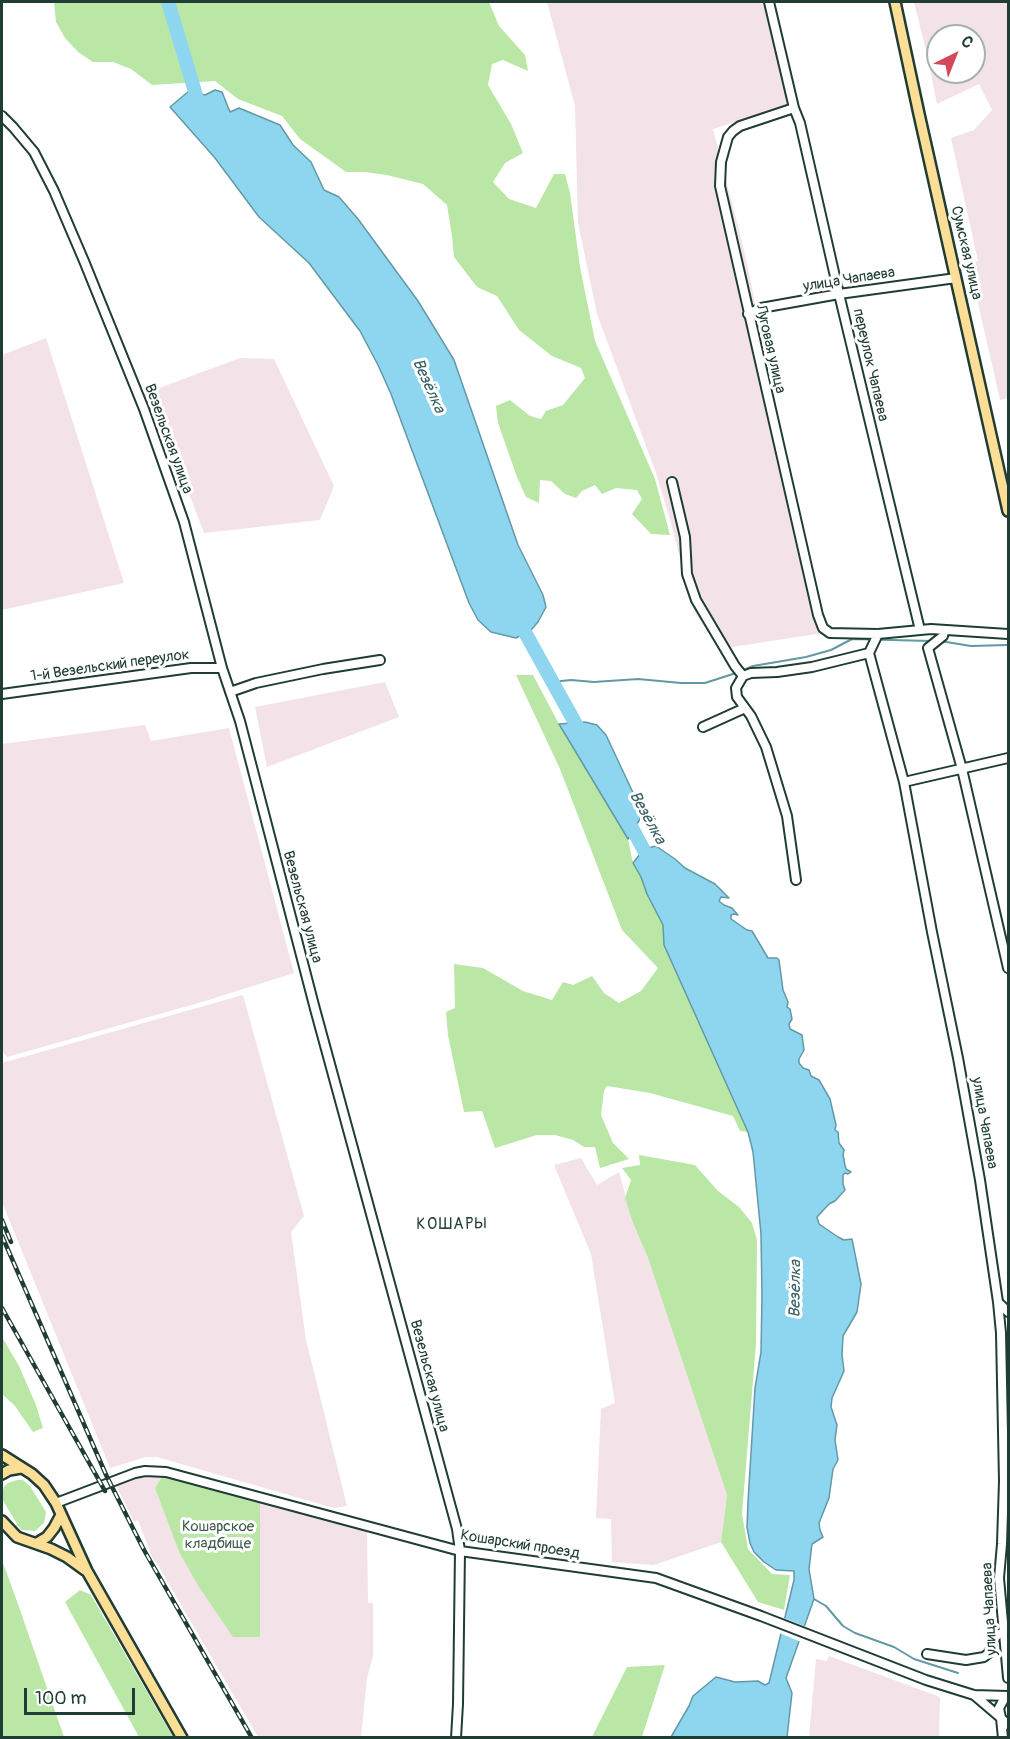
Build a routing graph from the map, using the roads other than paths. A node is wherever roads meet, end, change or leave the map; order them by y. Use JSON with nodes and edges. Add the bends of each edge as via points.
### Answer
{"nodes":[{"id":1,"x":769,"y":2,"type":"edge"},
{"id":2,"x":895,"y":2,"type":"edge"},
{"id":3,"x":794,"y":108,"type":"junction"},
{"id":4,"x":2,"y":117,"type":"edge"},
{"id":5,"x":956,"y":278,"type":"junction"},
{"id":6,"x":839,"y":294,"type":"junction"},
{"id":7,"x":748,"y":314,"type":"junction"},
{"id":8,"x":672,"y":482,"type":"dead end"},
{"id":9,"x":1008,"y":511,"type":"edge"},
{"id":10,"x":920,"y":630,"type":"junction"},
{"id":11,"x":944,"y":630,"type":"junction"},
{"id":12,"x":878,"y":634,"type":"junction"},
{"id":13,"x":1008,"y":634,"type":"edge"},
{"id":14,"x":869,"y":653,"type":"junction"},
{"id":15,"x":380,"y":660,"type":"dead end"},
{"id":16,"x":222,"y":668,"type":"junction"},
{"id":17,"x":743,"y":676,"type":"junction"},
{"id":18,"x":2,"y":692,"type":"edge"},
{"id":19,"x":230,"y":692,"type":"junction"},
{"id":20,"x":745,"y":708,"type":"junction"},
{"id":21,"x":704,"y":727,"type":"dead end"},
{"id":22,"x":1008,"y":758,"type":"edge"},
{"id":23,"x":962,"y":769,"type":"junction"},
{"id":24,"x":904,"y":782,"type":"junction"},
{"id":25,"x":796,"y":880,"type":"dead end"},
{"id":26,"x":1008,"y":968,"type":"edge"},
{"id":27,"x":998,"y":1302,"type":"junction"},
{"id":28,"x":1008,"y":1312,"type":"edge"},
{"id":29,"x":1008,"y":1321,"type":"edge"},
{"id":30,"x":1001,"y":1333,"type":"junction"},
{"id":31,"x":2,"y":1455,"type":"edge"},
{"id":32,"x":21,"y":1468,"type":"junction"},
{"id":33,"x":2,"y":1474,"type":"edge"},
{"id":34,"x":56,"y":1503,"type":"junction"},
{"id":35,"x":61,"y":1515,"type":"junction"},
{"id":36,"x":2,"y":1521,"type":"edge"},
{"id":37,"x":37,"y":1543,"type":"junction"},
{"id":38,"x":1005,"y":1544,"type":"edge"},
{"id":39,"x":460,"y":1551,"type":"junction"},
{"id":40,"x":87,"y":1571,"type":"junction"},
{"id":41,"x":1004,"y":1634,"type":"junction"},
{"id":42,"x":927,"y":1654,"type":"dead end"},
{"id":43,"x":1008,"y":1678,"type":"edge"},
{"id":44,"x":974,"y":1695,"type":"junction"},
{"id":45,"x":1008,"y":1696,"type":"edge"},
{"id":46,"x":1001,"y":1718,"type":"junction"},
{"id":47,"x":1008,"y":1725,"type":"edge"},
{"id":48,"x":182,"y":1737,"type":"edge"},
{"id":49,"x":456,"y":1737,"type":"edge"},
{"id":50,"x":1003,"y":1737,"type":"edge"}],
"edges":[{"from":1,"to":3,"type":"street","name":"переулок Чапаева"},
{"from":2,"to":5,"type":"main road","name":"Сумская улица"},
{"from":3,"to":6,"type":"street","name":"переулок Чапаева"},
{"from":3,"to":7,"type":"street","name":"Луговая улица","via":[[733,131],[721,162],[720,186]]},
{"from":4,"to":16,"type":"street","name":"Везельская улица","via":[[33,152],[54,191],[136,388],[184,522]]},
{"from":5,"to":6,"type":"street","name":"улица Чапаева"},
{"from":5,"to":9,"type":"main road","name":"Сумская улица"},
{"from":6,"to":7,"type":"street","name":"улица Чапаева"},
{"from":6,"to":10,"type":"street","name":"переулок Чапаева"},
{"from":7,"to":12,"type":"street","name":"Луговая улица","via":[[823,628],[830,633]]},
{"from":8,"to":17,"type":"street","via":[[685,537],[687,574],[696,600]]},
{"from":10,"to":11,"type":"street"},
{"from":10,"to":12,"type":"street"},
{"from":11,"to":13,"type":"street"},
{"from":11,"to":23,"type":"street","via":[[943,636],[928,648]]},
{"from":12,"to":14,"type":"street"},
{"from":14,"to":17,"type":"street","via":[[812,667]]},
{"from":14,"to":24,"type":"street","name":"улица Чапаева"},
{"from":15,"to":19,"type":"street","via":[[256,683]]},
{"from":16,"to":18,"type":"street","name":"1-й Везельский переулок","via":[[191,668]]},
{"from":16,"to":19,"type":"street","name":"Везельская улица"},
{"from":17,"to":20,"type":"street","via":[[736,688]]},
{"from":19,"to":39,"type":"street","name":"Везельская улица","via":[[457,1528]]},
{"from":20,"to":21,"type":"street"},
{"from":20,"to":25,"type":"street","via":[[766,747],[787,816]]},
{"from":22,"to":23,"type":"street"},
{"from":23,"to":24,"type":"street"},
{"from":23,"to":26,"type":"street"},
{"from":24,"to":27,"type":"street","name":"улица Чапаева","via":[[960,1068]]},
{"from":27,"to":28,"type":"street"},
{"from":27,"to":30,"type":"street","name":"улица Чапаева"},
{"from":29,"to":30,"type":"street"},
{"from":30,"to":38,"type":"street","name":"улица Чапаева"},
{"from":31,"to":32,"type":"main road"},
{"from":32,"to":33,"type":"main road"},
{"from":32,"to":34,"type":"main road","via":[[44,1485]]},
{"from":34,"to":35,"type":"main road"},
{"from":34,"to":39,"type":"street","name":"Кошарский проезд","via":[[135,1473],[156,1471]]},
{"from":35,"to":37,"type":"main road","via":[[47,1537]]},
{"from":35,"to":40,"type":"main road"},
{"from":36,"to":37,"type":"main road","via":[[17,1537]]},
{"from":37,"to":40,"type":"main road"},
{"from":38,"to":41,"type":"street","name":"улица Чапаева","via":[[999,1578]]},
{"from":39,"to":44,"type":"street","name":"Кошарский проезд","via":[[656,1578]]},
{"from":39,"to":49,"type":"street","name":"Везельская улица"},
{"from":40,"to":48,"type":"main road"},
{"from":41,"to":42,"type":"street","via":[[993,1639],[990,1652],[984,1657],[966,1660]]},
{"from":41,"to":43,"type":"street","name":"улица Чапаева"},
{"from":44,"to":45,"type":"street","name":"Кошарский проезд"},
{"from":44,"to":46,"type":"street","name":"Кошарский проезд"},
{"from":45,"to":46,"type":"street","via":[[1000,1703]]},
{"from":46,"to":47,"type":"street","name":"Кошарский проезд"},
{"from":46,"to":50,"type":"street"}]}
